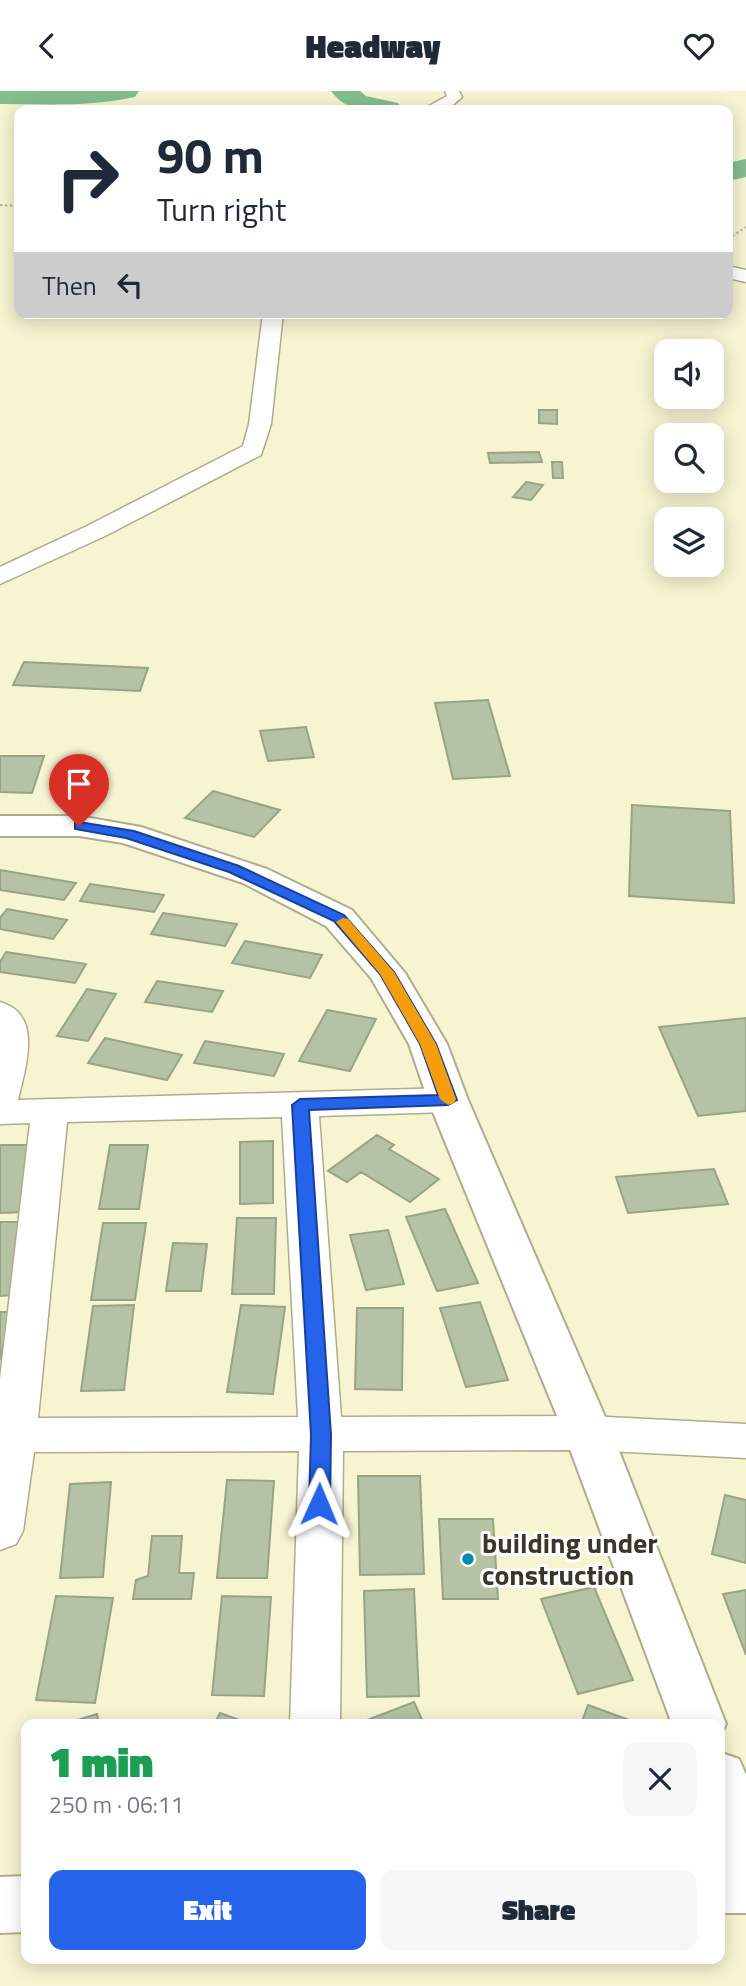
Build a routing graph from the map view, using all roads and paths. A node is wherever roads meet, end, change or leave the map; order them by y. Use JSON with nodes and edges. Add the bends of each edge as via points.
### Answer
{"nodes":[{"id":1,"x":452,"y":91,"type":"edge"},
{"id":2,"x":441,"y":105,"type":"edge"},
{"id":3,"x":272,"y":319,"type":"edge"},
{"id":4,"x":0,"y":576,"type":"edge"},
{"id":5,"x":0,"y":826,"type":"edge"},
{"id":6,"x":0,"y":1013,"type":"edge"},
{"id":7,"x":0,"y":1100,"type":"edge"},
{"id":8,"x":448,"y":1100,"type":"junction"},
{"id":9,"x":300,"y":1105,"type":"junction"},
{"id":10,"x":0,"y":1112,"type":"edge"},
{"id":11,"x":51,"y":1112,"type":"junction"},
{"id":12,"x":588,"y":1433,"type":"junction"},
{"id":13,"x":7,"y":1435,"type":"edge"},
{"id":14,"x":321,"y":1435,"type":"junction"},
{"id":15,"x":746,"y":1441,"type":"edge"},
{"id":16,"x":0,"y":1531,"type":"edge"},
{"id":17,"x":314,"y":1719,"type":"edge"},
{"id":18,"x":697,"y":1719,"type":"edge"},
{"id":19,"x":725,"y":1793,"type":"edge"},
{"id":20,"x":746,"y":1848,"type":"edge"},
{"id":21,"x":725,"y":1885,"type":"edge"},
{"id":22,"x":746,"y":1885,"type":"edge"},
{"id":23,"x":21,"y":1904,"type":"edge"},
{"id":24,"x":0,"y":1905,"type":"edge"}],
"edges":[{"from":1,"to":2,"type":"street","via":[[455,97]]},
{"from":3,"to":4,"type":"street","via":[[253,450]]},
{"from":5,"to":8,"type":"street","via":[[79,826],[129,834],[255,876],[339,918],[387,972],[428,1044]]},
{"from":6,"to":7,"type":"street","via":[[8,1020],[11,1053]]},
{"from":8,"to":9,"type":"street"},
{"from":8,"to":12,"type":"street"},
{"from":9,"to":11,"type":"street"},
{"from":9,"to":14,"type":"street"},
{"from":10,"to":11,"type":"street"},
{"from":11,"to":13,"type":"street"},
{"from":12,"to":14,"type":"street"},
{"from":12,"to":15,"type":"street"},
{"from":12,"to":18,"type":"street"},
{"from":13,"to":14,"type":"street"},
{"from":13,"to":16,"type":"street"},
{"from":14,"to":17,"type":"street"},
{"from":19,"to":20,"type":"street"},
{"from":21,"to":22,"type":"street"},
{"from":23,"to":24,"type":"street"}]}
